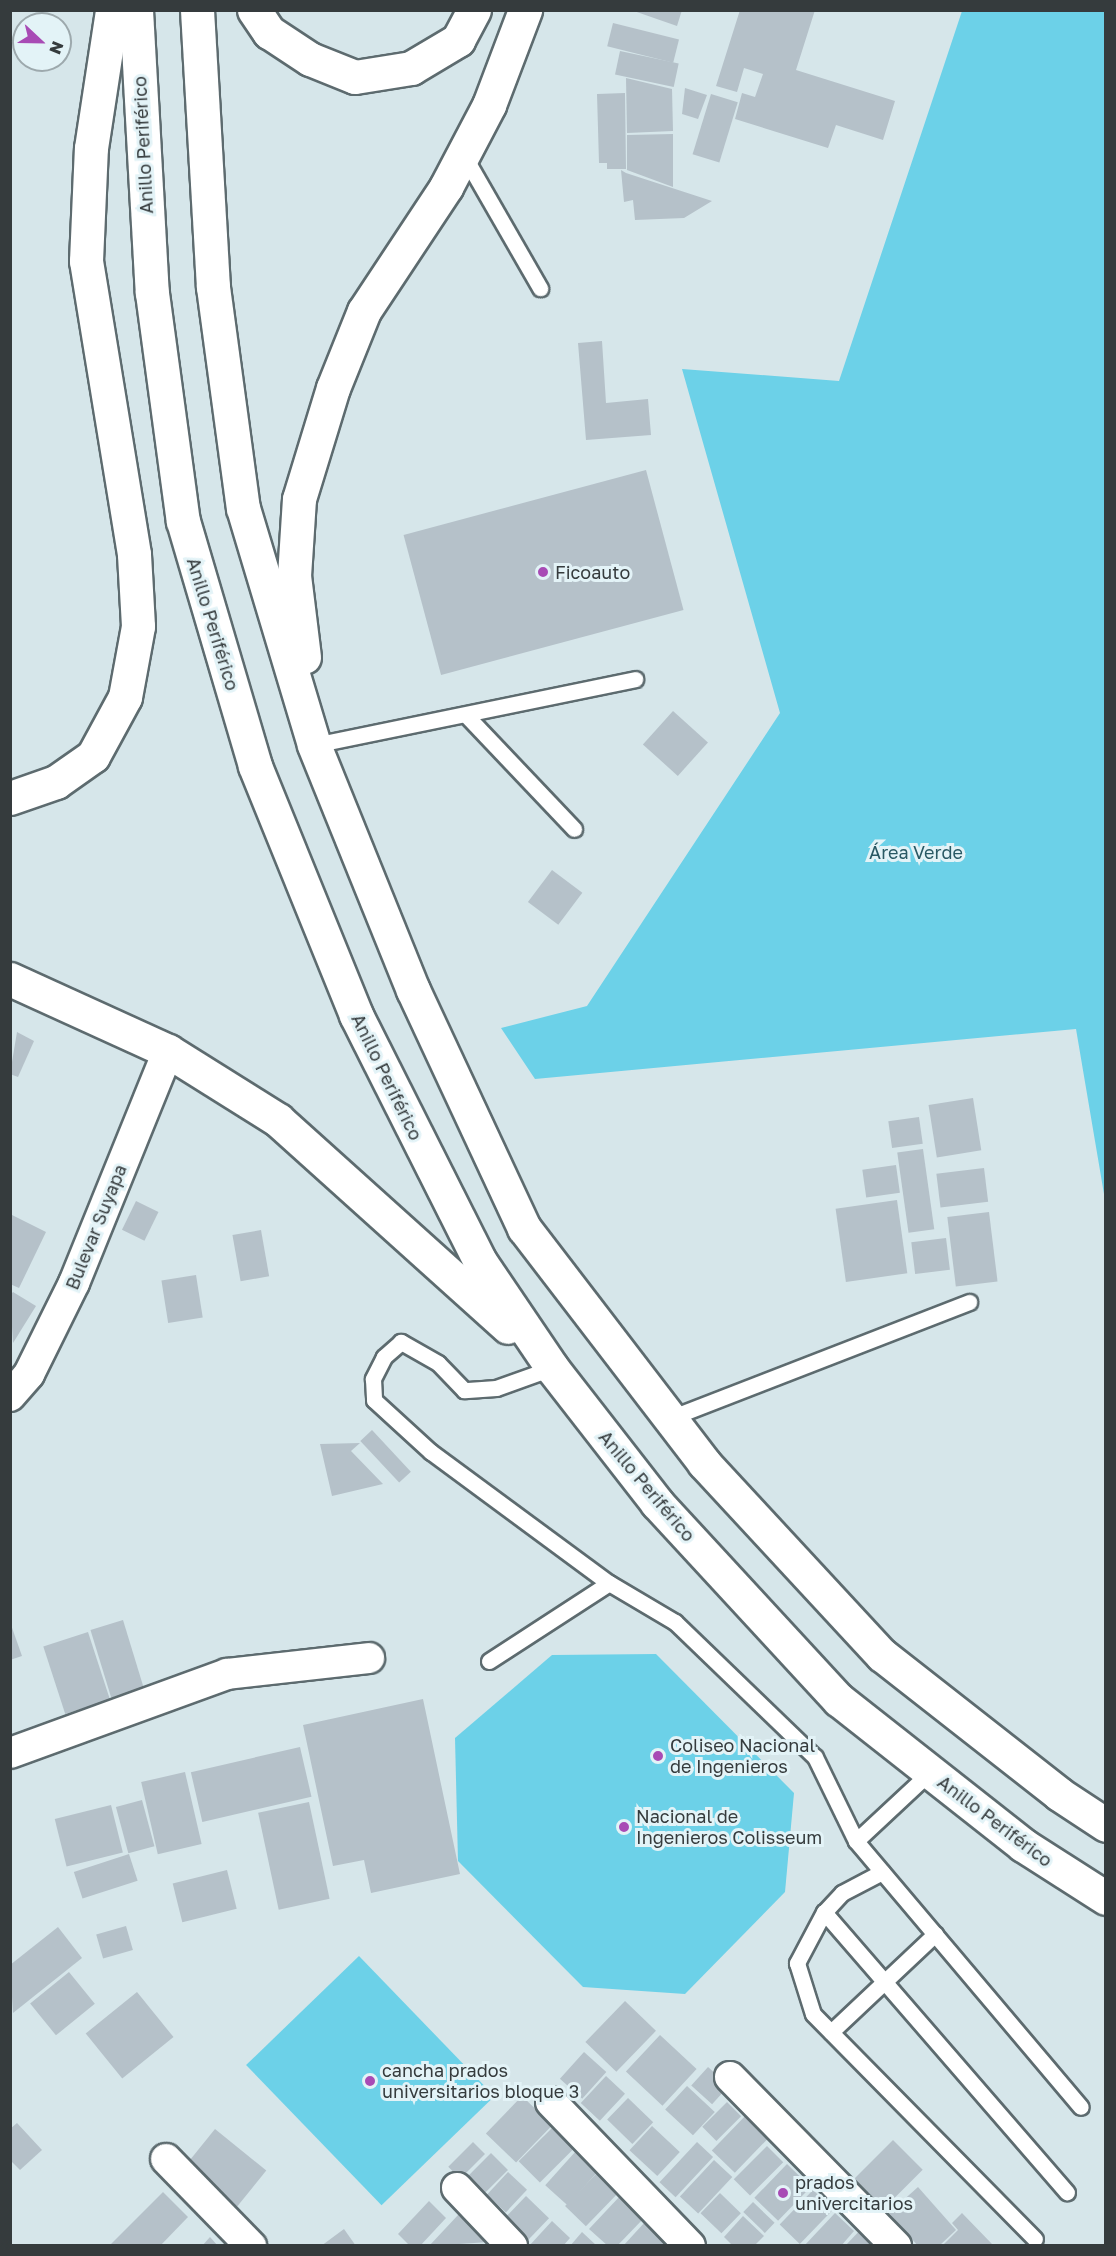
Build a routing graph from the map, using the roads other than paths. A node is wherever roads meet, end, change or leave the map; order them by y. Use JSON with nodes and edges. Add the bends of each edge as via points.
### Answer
{"nodes":[{"id":1,"x":112,"y":10,"type":"edge"},
{"id":2,"x":136,"y":10,"type":"edge"},
{"id":3,"x":197,"y":10,"type":"edge"},
{"id":4,"x":254,"y":10,"type":"edge"},
{"id":5,"x":474,"y":10,"type":"edge"},
{"id":6,"x":525,"y":10,"type":"edge"},
{"id":7,"x":464,"y":154,"type":"junction"},
{"id":8,"x":540,"y":288,"type":"dead end"},
{"id":9,"x":635,"y":679,"type":"dead end"},
{"id":10,"x":466,"y":715,"type":"junction"},
{"id":11,"x":314,"y":745,"type":"junction"},
{"id":12,"x":10,"y":798,"type":"edge"},
{"id":13,"x":574,"y":829,"type":"dead end"},
{"id":14,"x":10,"y":979,"type":"edge"},
{"id":15,"x":168,"y":1051,"type":"junction"},
{"id":16,"x":969,"y":1302,"type":"dead end"},
{"id":17,"x":552,"y":1368,"type":"junction"},
{"id":18,"x":10,"y":1396,"type":"edge"},
{"id":19,"x":670,"y":1418,"type":"junction"},
{"id":20,"x":609,"y":1583,"type":"junction"},
{"id":21,"x":369,"y":1658,"type":"dead end"},
{"id":22,"x":489,"y":1661,"type":"dead end"},
{"id":23,"x":10,"y":1753,"type":"edge"},
{"id":24,"x":930,"y":1772,"type":"junction"},
{"id":25,"x":1106,"y":1825,"type":"edge"},
{"id":26,"x":856,"y":1841,"type":"junction"},
{"id":27,"x":882,"y":1872,"type":"junction"},
{"id":28,"x":1106,"y":1898,"type":"edge"},
{"id":29,"x":824,"y":1912,"type":"junction"},
{"id":30,"x":935,"y":1934,"type":"junction"},
{"id":31,"x":882,"y":1982,"type":"junction"},
{"id":32,"x":831,"y":2032,"type":"junction"},
{"id":33,"x":730,"y":2077,"type":"dead end"},
{"id":34,"x":551,"y":2102,"type":"dead end"},
{"id":35,"x":1082,"y":2107,"type":"dead end"},
{"id":36,"x":166,"y":2158,"type":"dead end"},
{"id":37,"x":457,"y":2188,"type":"dead end"},
{"id":38,"x":1067,"y":2193,"type":"dead end"},
{"id":39,"x":1035,"y":2240,"type":"dead end"},
{"id":40,"x":250,"y":2246,"type":"edge"},
{"id":41,"x":512,"y":2246,"type":"edge"},
{"id":42,"x":690,"y":2246,"type":"edge"},
{"id":43,"x":896,"y":2246,"type":"edge"}],
"edges":[{"from":1,"to":12,"type":"highway","via":[[91,148],[86,261],[134,554],[138,626],[125,697],[93,756],[56,782]]},
{"from":2,"to":17,"type":"highway","name":"Anillo Periférico","via":[[152,293],[183,521],[255,766],[356,1015],[479,1260]]},
{"from":3,"to":11,"type":"highway","via":[[213,287],[243,508]]},
{"from":4,"to":5,"type":"highway","via":[[269,32],[310,59],[355,77],[411,68],[458,40]]},
{"from":6,"to":7,"type":"highway","via":[[489,105]]},
{"from":7,"to":8,"type":"lane"},
{"from":7,"to":11,"type":"highway","via":[[364,311],[299,499],[294,576]]},
{"from":9,"to":10,"type":"lane"},
{"from":10,"to":11,"type":"lane"},
{"from":10,"to":13,"type":"lane"},
{"from":11,"to":19,"type":"highway","via":[[413,990],[524,1228]]},
{"from":14,"to":15,"type":"highway"},
{"from":15,"to":17,"type":"highway","via":[[278,1120],[389,1215]]},
{"from":15,"to":18,"type":"street","name":"Bulevar Suyapa","via":[[74,1283],[29,1374]]},
{"from":16,"to":19,"type":"lane"},
{"from":17,"to":20,"type":"lane","via":[[496,1388],[464,1390],[438,1364],[401,1342],[384,1357],[373,1378],[374,1400],[431,1452]]},
{"from":17,"to":24,"type":"highway","name":"Anillo Periférico","via":[[657,1503],[839,1700]]},
{"from":19,"to":25,"type":"highway","via":[[704,1463],[882,1655],[1059,1794]]},
{"from":20,"to":22,"type":"lane"},
{"from":20,"to":26,"type":"lane","via":[[675,1622],[815,1757]]},
{"from":21,"to":23,"type":"street","via":[[227,1674]]},
{"from":24,"to":26,"type":"lane"},
{"from":24,"to":28,"type":"highway","name":"Anillo Periférico","via":[[1023,1845]]},
{"from":26,"to":27,"type":"lane"},
{"from":27,"to":29,"type":"lane","via":[[842,1893]]},
{"from":27,"to":30,"type":"lane"},
{"from":29,"to":31,"type":"lane"},
{"from":29,"to":32,"type":"lane","via":[[797,1963],[813,2014]]},
{"from":30,"to":31,"type":"lane"},
{"from":30,"to":35,"type":"lane"},
{"from":31,"to":32,"type":"lane"},
{"from":31,"to":38,"type":"lane"},
{"from":32,"to":39,"type":"lane"},
{"from":33,"to":43,"type":"street"},
{"from":34,"to":42,"type":"street"},
{"from":36,"to":40,"type":"street"},
{"from":37,"to":41,"type":"street"}]}
